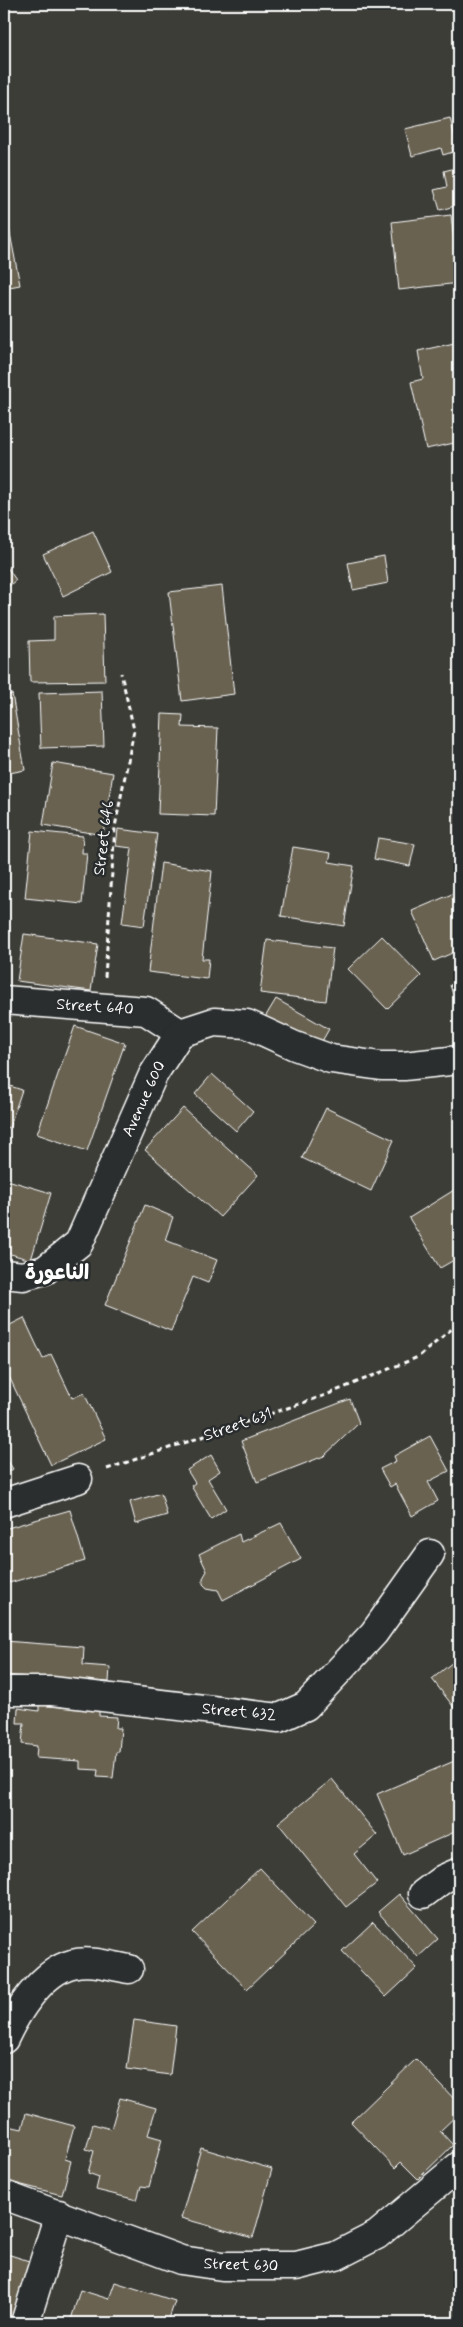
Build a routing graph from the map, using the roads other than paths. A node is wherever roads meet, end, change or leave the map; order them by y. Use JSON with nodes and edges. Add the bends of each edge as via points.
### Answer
{"nodes":[{"id":1,"x":4,"y":1000,"type":"edge"},
{"id":2,"x":180,"y":1033,"type":"junction"},
{"id":3,"x":459,"y":1060,"type":"edge"},
{"id":4,"x":4,"y":1274,"type":"edge"},
{"id":5,"x":78,"y":1478,"type":"road end"},
{"id":6,"x":4,"y":1503,"type":"edge"},
{"id":7,"x":430,"y":1554,"type":"dead end"},
{"id":8,"x":4,"y":1691,"type":"edge"},
{"id":9,"x":459,"y":1872,"type":"edge"},
{"id":10,"x":423,"y":1894,"type":"dead end"},
{"id":11,"x":129,"y":1969,"type":"dead end"},
{"id":12,"x":4,"y":2039,"type":"edge"},
{"id":13,"x":459,"y":2166,"type":"edge"},
{"id":14,"x":4,"y":2195,"type":"edge"},
{"id":15,"x":59,"y":2214,"type":"junction"},
{"id":16,"x":25,"y":2323,"type":"edge"}],
"edges":[{"from":1,"to":2,"type":"street","name":"Street 640","via":[[146,1011]]},
{"from":2,"to":3,"type":"street","via":[[214,1022],[247,1024],[331,1059],[382,1066]]},
{"from":2,"to":4,"type":"street","name":"Avenue 600","via":[[153,1075],[79,1243],[45,1270],[23,1276]]},
{"from":5,"to":6,"type":"street"},
{"from":7,"to":8,"type":"street","name":"Street 632","via":[[374,1633],[306,1706],[279,1718],[52,1691]]},
{"from":9,"to":10,"type":"street"},
{"from":11,"to":12,"type":"street","via":[[86,1963],[60,1969],[24,2003]]},
{"from":13,"to":15,"type":"street","name":"Street 630","via":[[377,2236],[336,2256],[296,2266],[222,2266],[181,2260]]},
{"from":14,"to":15,"type":"street","name":"Street 630"},
{"from":15,"to":16,"type":"street"}]}
